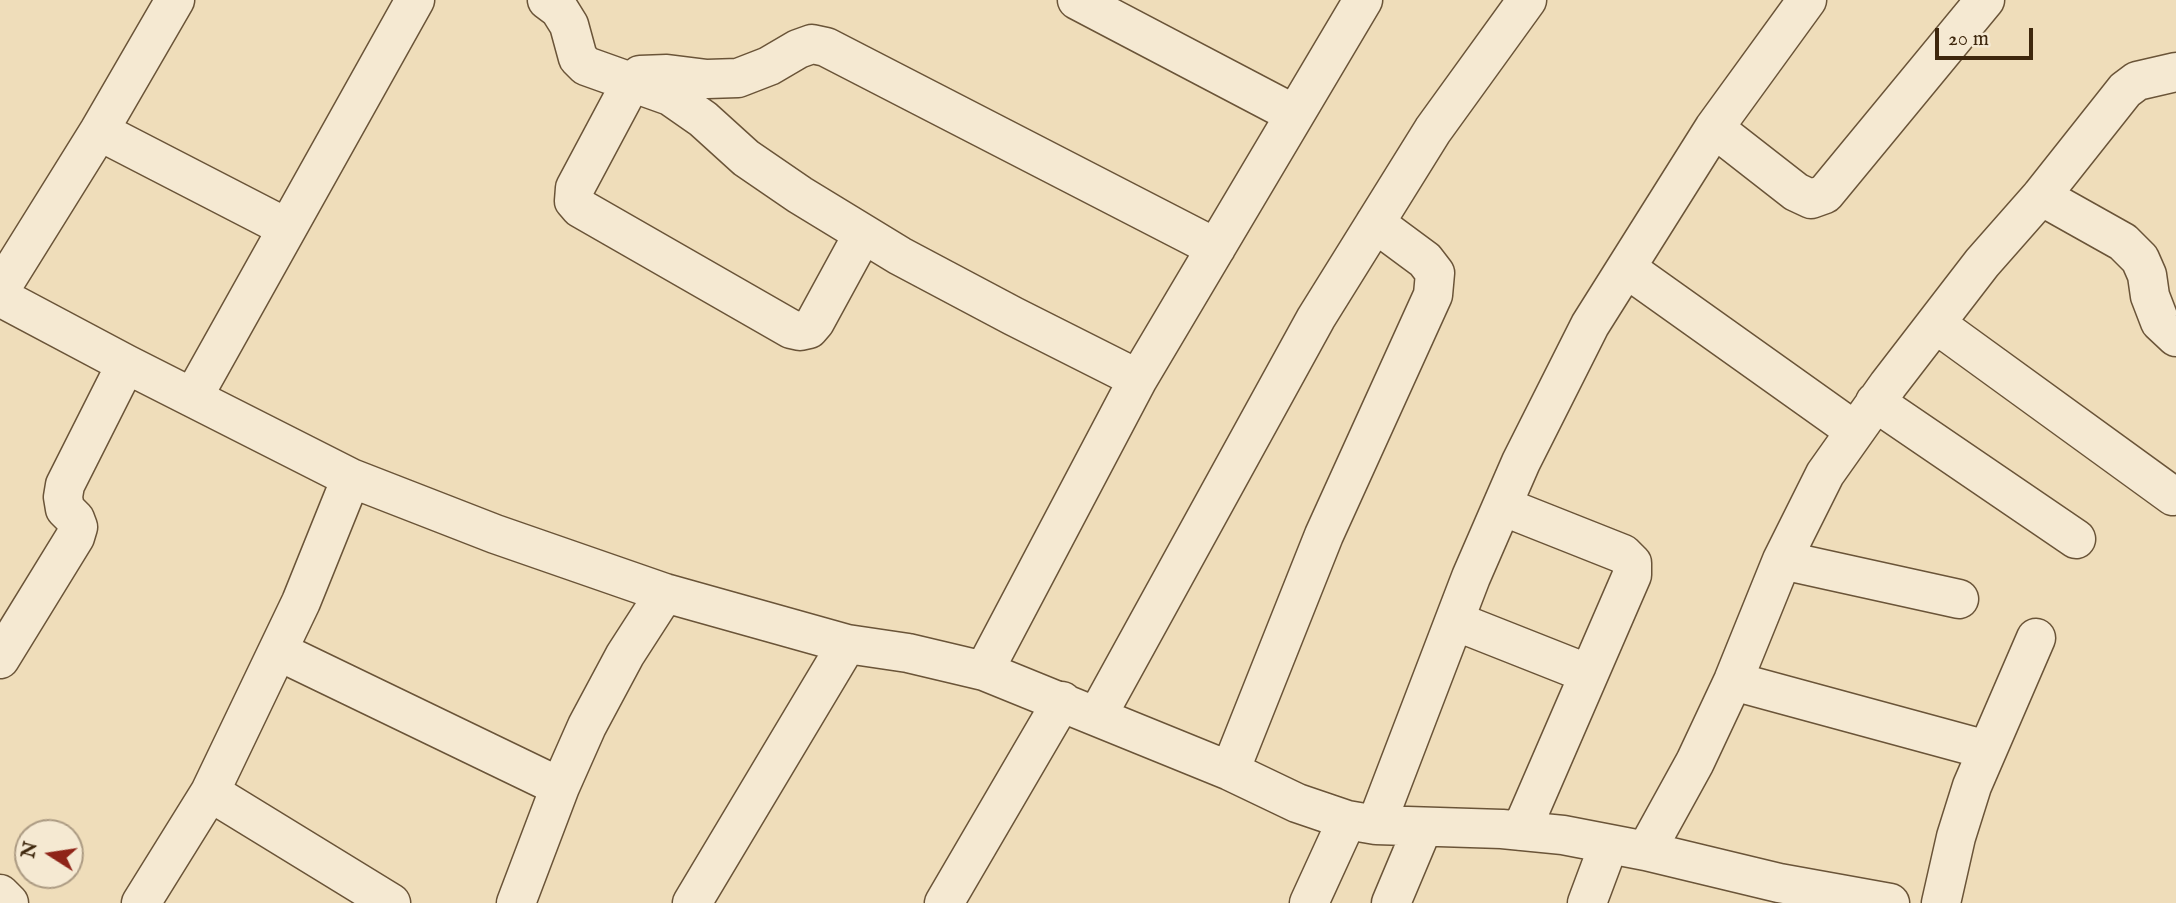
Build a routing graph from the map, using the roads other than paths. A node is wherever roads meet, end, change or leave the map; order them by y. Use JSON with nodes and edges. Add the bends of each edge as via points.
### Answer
{"nodes":[{"id":1,"x":175,"y":0,"type":"edge"},
{"id":2,"x":415,"y":0,"type":"edge"},
{"id":3,"x":548,"y":0,"type":"edge"},
{"id":4,"x":1076,"y":0,"type":"edge"},
{"id":5,"x":1363,"y":0,"type":"edge"},
{"id":6,"x":1527,"y":0,"type":"edge"},
{"id":7,"x":1807,"y":0,"type":"edge"},
{"id":8,"x":1985,"y":0,"type":"edge"},
{"id":9,"x":2176,"y":72,"type":"edge"},
{"id":10,"x":631,"y":83,"type":"junction"},
{"id":11,"x":1294,"y":114,"type":"junction"},
{"id":12,"x":1714,"y":128,"type":"junction"},
{"id":13,"x":99,"y":131,"type":"junction"},
{"id":14,"x":2041,"y":196,"type":"junction"},
{"id":15,"x":1375,"y":223,"type":"junction"},
{"id":16,"x":287,"y":228,"type":"junction"},
{"id":17,"x":863,"y":234,"type":"junction"},
{"id":18,"x":1216,"y":248,"type":"junction"},
{"id":19,"x":1626,"y":268,"type":"junction"},
{"id":20,"x":0,"y":290,"type":"edge"},
{"id":21,"x":0,"y":297,"type":"edge"},
{"id":22,"x":1936,"y":324,"type":"junction"},
{"id":23,"x":2176,"y":337,"type":"edge"},
{"id":24,"x":126,"y":364,"type":"junction"},
{"id":25,"x":1138,"y":379,"type":"junction"},
{"id":26,"x":193,"y":397,"type":"junction"},
{"id":27,"x":1865,"y":417,"type":"junction"},
{"id":28,"x":352,"y":478,"type":"junction"},
{"id":29,"x":2173,"y":496,"type":"dead end"},
{"id":30,"x":1502,"y":506,"type":"junction"},
{"id":31,"x":2076,"y":539,"type":"dead end"},
{"id":32,"x":1782,"y":560,"type":"junction"},
{"id":33,"x":665,"y":593,"type":"junction"},
{"id":34,"x":1959,"y":599,"type":"dead end"},
{"id":35,"x":1455,"y":621,"type":"junction"},
{"id":36,"x":2036,"y":638,"type":"dead end"},
{"id":37,"x":846,"y":643,"type":"junction"},
{"id":38,"x":278,"y":651,"type":"junction"},
{"id":39,"x":0,"y":659,"type":"edge"},
{"id":40,"x":984,"y":671,"type":"junction"},
{"id":41,"x":1589,"y":674,"type":"junction"},
{"id":42,"x":1733,"y":681,"type":"junction"},
{"id":43,"x":1062,"y":701,"type":"junction"},
{"id":44,"x":1097,"y":716,"type":"junction"},
{"id":45,"x":1987,"y":750,"type":"junction"},
{"id":46,"x":1230,"y":771,"type":"junction"},
{"id":47,"x":560,"y":787,"type":"junction"},
{"id":48,"x":211,"y":792,"type":"junction"},
{"id":49,"x":1361,"y":823,"type":"junction"},
{"id":50,"x":1423,"y":827,"type":"junction"},
{"id":51,"x":1521,"y":831,"type":"junction"},
{"id":52,"x":1627,"y":847,"type":"junction"},
{"id":53,"x":0,"y":894,"type":"edge"},
{"id":54,"x":1873,"y":902,"type":"edge"},
{"id":55,"x":9,"y":903,"type":"edge"},
{"id":56,"x":141,"y":903,"type":"edge"},
{"id":57,"x":391,"y":903,"type":"edge"},
{"id":58,"x":516,"y":903,"type":"edge"},
{"id":59,"x":692,"y":903,"type":"edge"},
{"id":60,"x":944,"y":903,"type":"edge"},
{"id":61,"x":1309,"y":903,"type":"edge"},
{"id":62,"x":1391,"y":903,"type":"edge"},
{"id":63,"x":1587,"y":903,"type":"edge"},
{"id":64,"x":1941,"y":903,"type":"edge"}],
"edges":[{"from":1,"to":13,"type":"street"},
{"from":2,"to":16,"type":"street"},
{"from":3,"to":10,"type":"street","via":[[569,25],[578,58],[586,66]]},
{"from":4,"to":11,"type":"street"},
{"from":5,"to":11,"type":"street"},
{"from":6,"to":15,"type":"street","via":[[1433,131]]},
{"from":7,"to":12,"type":"street"},
{"from":8,"to":12,"type":"street","via":[[1825,194],[1811,199],[1796,192]]},
{"from":9,"to":14,"type":"street","via":[[2137,81],[2125,90]]},
{"from":10,"to":17,"type":"street","via":[[670,96],[746,158]]},
{"from":10,"to":17,"type":"street","via":[[575,188],[574,201],[580,208],[800,331],[815,322]]},
{"from":10,"to":18,"type":"street","via":[[640,75],[738,78],[812,44],[826,47]]},
{"from":11,"to":18,"type":"street"},
{"from":12,"to":19,"type":"street"},
{"from":13,"to":16,"type":"street"},
{"from":13,"to":20,"type":"street"},
{"from":14,"to":22,"type":"street"},
{"from":14,"to":23,"type":"street","via":[[2123,242],[2140,258],[2160,322]]},
{"from":15,"to":44,"type":"street","via":[[1310,330]]},
{"from":15,"to":46,"type":"street","via":[[1425,260],[1435,273],[1433,295],[1324,535]]},
{"from":16,"to":26,"type":"street"},
{"from":17,"to":25,"type":"street"},
{"from":18,"to":25,"type":"street"},
{"from":19,"to":27,"type":"street"},
{"from":19,"to":30,"type":"street","via":[[1590,325]]},
{"from":21,"to":24,"type":"street"},
{"from":22,"to":27,"type":"street"},
{"from":22,"to":29,"type":"street"},
{"from":24,"to":26,"type":"street"},
{"from":24,"to":39,"type":"street","via":[[65,485],[65,509],[78,527],[75,537]]},
{"from":25,"to":40,"type":"street"},
{"from":26,"to":28,"type":"street"},
{"from":27,"to":31,"type":"street"},
{"from":27,"to":32,"type":"street","via":[[1825,474]]},
{"from":28,"to":33,"type":"street"},
{"from":28,"to":38,"type":"street"},
{"from":30,"to":35,"type":"street"},
{"from":30,"to":41,"type":"street","via":[[1623,554],[1632,563],[1632,575]]},
{"from":32,"to":34,"type":"street"},
{"from":32,"to":42,"type":"street"},
{"from":33,"to":37,"type":"street"},
{"from":33,"to":47,"type":"street","via":[[625,655]]},
{"from":35,"to":41,"type":"street"},
{"from":35,"to":49,"type":"street"},
{"from":36,"to":45,"type":"street"},
{"from":37,"to":40,"type":"street"},
{"from":37,"to":59,"type":"street"},
{"from":38,"to":47,"type":"street"},
{"from":38,"to":48,"type":"street"},
{"from":40,"to":43,"type":"street"},
{"from":41,"to":51,"type":"street"},
{"from":42,"to":45,"type":"street"},
{"from":42,"to":52,"type":"street","via":[[1695,762]]},
{"from":43,"to":44,"type":"street"},
{"from":43,"to":60,"type":"street"},
{"from":44,"to":46,"type":"street"},
{"from":45,"to":64,"type":"street","via":[[1956,837]]},
{"from":46,"to":49,"type":"street","via":[[1297,803]]},
{"from":47,"to":58,"type":"street"},
{"from":48,"to":56,"type":"street"},
{"from":48,"to":57,"type":"street"},
{"from":49,"to":50,"type":"street"},
{"from":49,"to":61,"type":"street"},
{"from":50,"to":51,"type":"street"},
{"from":50,"to":62,"type":"street"},
{"from":51,"to":52,"type":"street"},
{"from":52,"to":54,"type":"street"},
{"from":52,"to":63,"type":"street"},
{"from":53,"to":55,"type":"street"}]}
